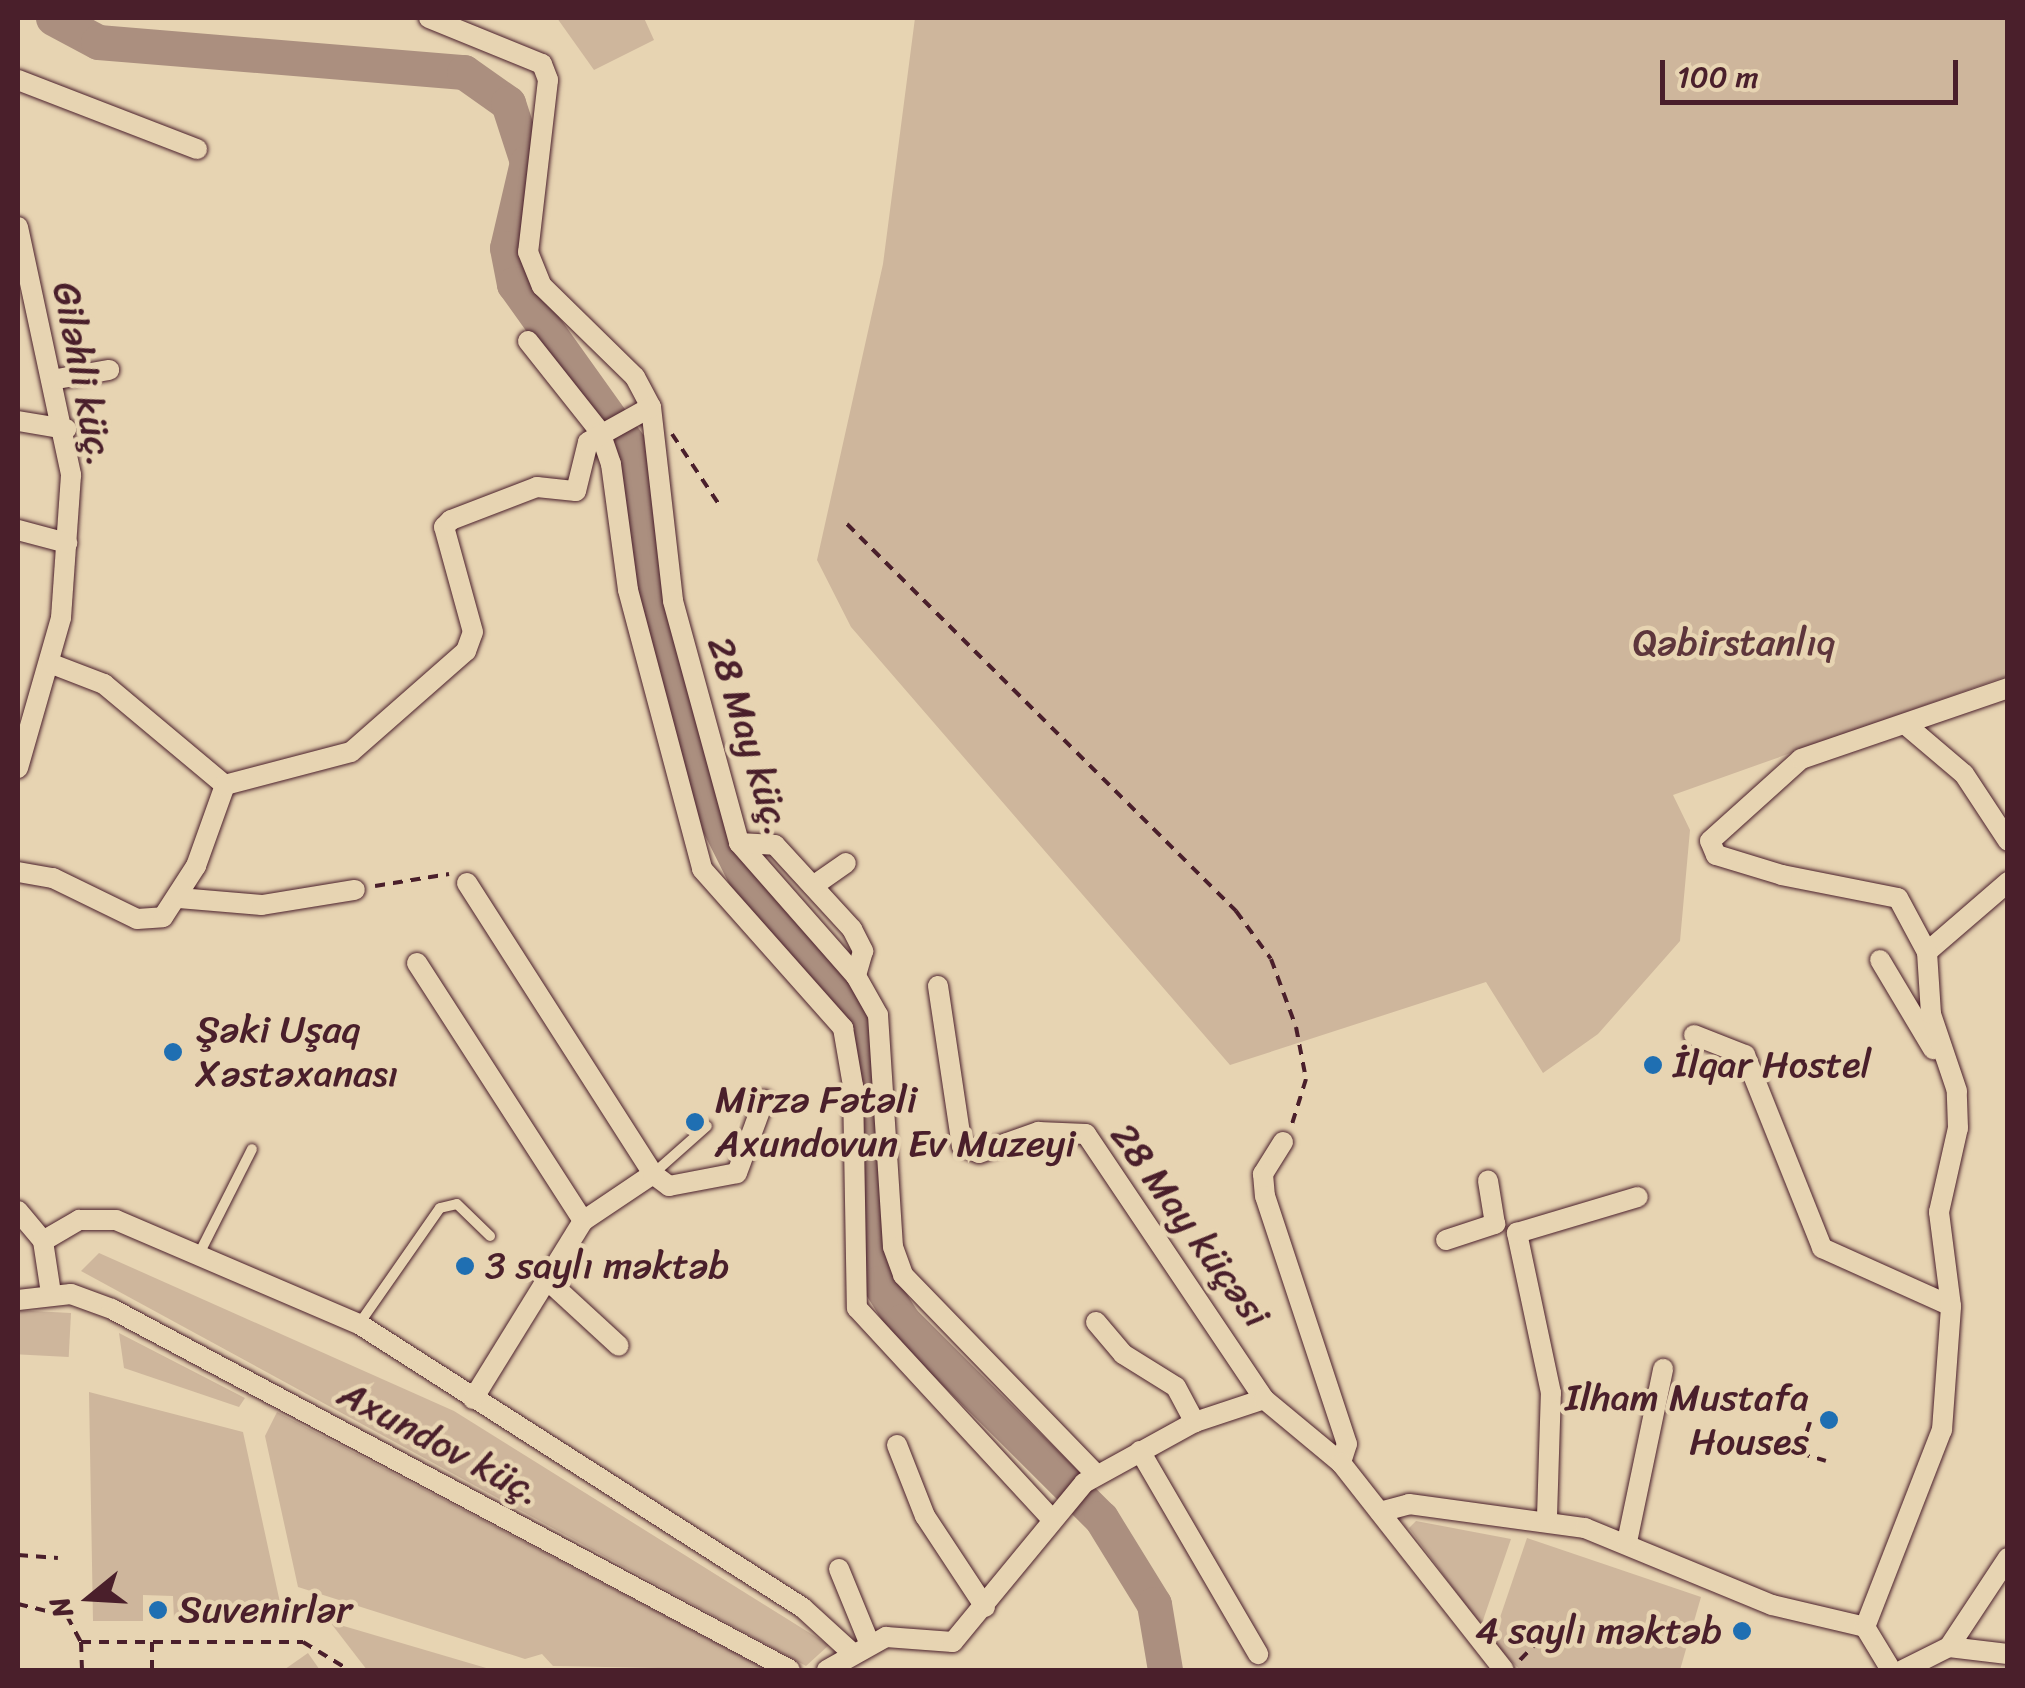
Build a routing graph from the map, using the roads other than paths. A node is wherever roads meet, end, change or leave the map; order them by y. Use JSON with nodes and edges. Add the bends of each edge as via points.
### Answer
{"nodes":[{"id":1,"x":429,"y":18,"type":"edge"},
{"id":2,"x":18,"y":80,"type":"edge"},
{"id":3,"x":197,"y":149,"type":"dead end"},
{"id":4,"x":18,"y":228,"type":"edge"},
{"id":5,"x":20,"y":251,"type":"edge"},
{"id":6,"x":528,"y":340,"type":"dead end"},
{"id":7,"x":109,"y":370,"type":"dead end"},
{"id":8,"x":56,"y":379,"type":"junction"},
{"id":9,"x":643,"y":411,"type":"junction"},
{"id":10,"x":18,"y":421,"type":"edge"},
{"id":11,"x":66,"y":428,"type":"junction"},
{"id":12,"x":604,"y":430,"type":"junction"},
{"id":13,"x":18,"y":530,"type":"edge"},
{"id":14,"x":67,"y":542,"type":"junction"},
{"id":15,"x":52,"y":664,"type":"junction"},
{"id":16,"x":2008,"y":688,"type":"edge"},
{"id":17,"x":1905,"y":724,"type":"junction"},
{"id":18,"x":18,"y":768,"type":"edge"},
{"id":19,"x":225,"y":785,"type":"junction"},
{"id":20,"x":2008,"y":840,"type":"edge"},
{"id":21,"x":739,"y":842,"type":"junction"},
{"id":22,"x":846,"y":863,"type":"dead end"},
{"id":23,"x":18,"y":872,"type":"edge"},
{"id":24,"x":467,"y":883,"type":"road end"},
{"id":25,"x":2006,"y":884,"type":"edge"},
{"id":26,"x":813,"y":886,"type":"junction"},
{"id":27,"x":355,"y":890,"type":"road end"},
{"id":28,"x":179,"y":898,"type":"junction"},
{"id":29,"x":1927,"y":952,"type":"junction"},
{"id":30,"x":1880,"y":960,"type":"dead end"},
{"id":31,"x":418,"y":964,"type":"dead end"},
{"id":32,"x":856,"y":976,"type":"junction"},
{"id":33,"x":938,"y":986,"type":"dead end"},
{"id":34,"x":1694,"y":1034,"type":"dead end"},
{"id":35,"x":1950,"y":1071,"type":"junction"},
{"id":36,"x":764,"y":1100,"type":"dead end"},
{"id":37,"x":707,"y":1126,"type":"dead end"},
{"id":38,"x":1284,"y":1142,"type":"road end"},
{"id":39,"x":252,"y":1149,"type":"dead end"},
{"id":40,"x":653,"y":1174,"type":"junction"},
{"id":41,"x":1488,"y":1181,"type":"dead end"},
{"id":42,"x":1638,"y":1198,"type":"dead end"},
{"id":43,"x":18,"y":1212,"type":"edge"},
{"id":44,"x":583,"y":1222,"type":"junction"},
{"id":45,"x":1495,"y":1224,"type":"junction"},
{"id":46,"x":1517,"y":1233,"type":"junction"},
{"id":47,"x":490,"y":1236,"type":"dead end"},
{"id":48,"x":1446,"y":1240,"type":"dead end"},
{"id":49,"x":42,"y":1241,"type":"junction"},
{"id":50,"x":201,"y":1250,"type":"junction"},
{"id":51,"x":546,"y":1278,"type":"junction"},
{"id":52,"x":51,"y":1294,"type":"junction"},
{"id":53,"x":18,"y":1300,"type":"edge"},
{"id":54,"x":1951,"y":1306,"type":"junction"},
{"id":55,"x":1096,"y":1322,"type":"dead end"},
{"id":56,"x":359,"y":1324,"type":"junction"},
{"id":57,"x":619,"y":1346,"type":"dead end"},
{"id":58,"x":1664,"y":1369,"type":"dead end"},
{"id":59,"x":472,"y":1399,"type":"junction"},
{"id":60,"x":1264,"y":1399,"type":"junction"},
{"id":61,"x":1195,"y":1422,"type":"junction"},
{"id":62,"x":897,"y":1445,"type":"dead end"},
{"id":63,"x":1140,"y":1450,"type":"junction"},
{"id":64,"x":1341,"y":1463,"type":"junction"},
{"id":65,"x":1090,"y":1479,"type":"junction"},
{"id":66,"x":1054,"y":1511,"type":"junction"},
{"id":67,"x":1380,"y":1512,"type":"junction"},
{"id":68,"x":1547,"y":1517,"type":"junction"},
{"id":69,"x":1628,"y":1542,"type":"junction"},
{"id":70,"x":2008,"y":1558,"type":"edge"},
{"id":71,"x":839,"y":1568,"type":"dead end"},
{"id":72,"x":985,"y":1607,"type":"junction"},
{"id":73,"x":1865,"y":1627,"type":"junction"},
{"id":74,"x":860,"y":1646,"type":"junction"},
{"id":75,"x":1950,"y":1647,"type":"junction"},
{"id":76,"x":1258,"y":1654,"type":"dead end"},
{"id":77,"x":2008,"y":1654,"type":"edge"},
{"id":78,"x":790,"y":1670,"type":"edge"},
{"id":79,"x":827,"y":1670,"type":"edge"},
{"id":80,"x":1506,"y":1670,"type":"edge"},
{"id":81,"x":1891,"y":1670,"type":"edge"},
{"id":82,"x":1903,"y":1670,"type":"edge"}],
"edges":[{"from":1,"to":9,"type":"street","name":"28 May küç.","via":[[542,64],[548,80],[528,252],[542,286],[635,377]]},
{"from":2,"to":3,"type":"street"},
{"from":4,"to":5,"type":"street","name":"Giləhli küç."},
{"from":5,"to":8,"type":"street","name":"Giləhli küç."},
{"from":6,"to":12,"type":"street"},
{"from":7,"to":8,"type":"street"},
{"from":8,"to":11,"type":"street","name":"Giləhli küç."},
{"from":9,"to":12,"type":"street"},
{"from":9,"to":21,"type":"street","name":"28 May küç.","via":[[658,432],[673,601]]},
{"from":10,"to":11,"type":"street"},
{"from":11,"to":14,"type":"street","name":"Giləhli küç."},
{"from":12,"to":19,"type":"street","via":[[582,450],[576,491],[537,487],[444,527],[471,613],[466,651],[351,752]]},
{"from":12,"to":66,"type":"street","via":[[628,590],[702,870],[827,1007],[850,1048],[857,1308]]},
{"from":13,"to":14,"type":"street"},
{"from":14,"to":15,"type":"street","name":"Giləhli küç."},
{"from":15,"to":18,"type":"street","name":"Giləhli küç."},
{"from":15,"to":19,"type":"street","via":[[104,684]]},
{"from":16,"to":17,"type":"street"},
{"from":17,"to":20,"type":"street","via":[[1964,774]]},
{"from":17,"to":29,"type":"street","via":[[1801,759],[1710,841],[1716,855],[1782,876],[1898,898]]},
{"from":19,"to":28,"type":"street"},
{"from":21,"to":26,"type":"street","via":[[775,845]]},
{"from":21,"to":32,"type":"street","name":"28 May küç."},
{"from":22,"to":26,"type":"street"},
{"from":23,"to":28,"type":"street","via":[[152,922]]},
{"from":24,"to":40,"type":"street"},
{"from":25,"to":29,"type":"street"},
{"from":26,"to":32,"type":"street","via":[[863,951]]},
{"from":27,"to":28,"type":"street","via":[[262,905]]},
{"from":29,"to":35,"type":"street","via":[[1931,1014]]},
{"from":30,"to":35,"type":"street"},
{"from":31,"to":44,"type":"street"},
{"from":32,"to":65,"type":"street","name":"28 May küç.","via":[[883,1046],[893,1247],[903,1275]]},
{"from":33,"to":60,"type":"street","name":"28 May küçəsi","via":[[962,1146],[979,1153],[1038,1132],[1086,1134],[1253,1371]]},
{"from":34,"to":54,"type":"street","via":[[1745,1055],[1822,1248]]},
{"from":35,"to":54,"type":"street","via":[[1958,1128],[1939,1224]]},
{"from":36,"to":40,"type":"street","via":[[729,1178],[669,1186]]},
{"from":37,"to":40,"type":"lane"},
{"from":38,"to":64,"type":"street","via":[[1262,1174],[1265,1196],[1347,1444]]},
{"from":39,"to":50,"type":"lane"},
{"from":40,"to":44,"type":"street","name":"Axundov küç."},
{"from":41,"to":45,"type":"street"},
{"from":42,"to":46,"type":"street"},
{"from":43,"to":49,"type":"street"},
{"from":44,"to":51,"type":"street","name":"Axundov küç."},
{"from":45,"to":46,"type":"street"},
{"from":45,"to":48,"type":"street"},
{"from":46,"to":68,"type":"street","via":[[1551,1393]]},
{"from":47,"to":56,"type":"lane","via":[[457,1204],[440,1208]]},
{"from":49,"to":50,"type":"street","name":"Axundov küç.","via":[[101,1218]]},
{"from":49,"to":52,"type":"street"},
{"from":50,"to":56,"type":"street","name":"Axundov küç."},
{"from":51,"to":57,"type":"street"},
{"from":51,"to":59,"type":"street","name":"Axundov küç."},
{"from":52,"to":53,"type":"street"},
{"from":52,"to":78,"type":"street","name":"Axundov küç.","via":[[112,1309]]},
{"from":54,"to":73,"type":"street","via":[[1942,1430]]},
{"from":55,"to":61,"type":"street","via":[[1123,1354],[1176,1387]]},
{"from":56,"to":59,"type":"street","name":"Axundov küç."},
{"from":58,"to":69,"type":"street"},
{"from":59,"to":74,"type":"street","name":"Axundov küç."},
{"from":60,"to":61,"type":"street"},
{"from":60,"to":64,"type":"street"},
{"from":61,"to":63,"type":"street"},
{"from":62,"to":72,"type":"street","via":[[924,1516]]},
{"from":63,"to":65,"type":"street"},
{"from":63,"to":76,"type":"street"},
{"from":64,"to":67,"type":"street"},
{"from":65,"to":66,"type":"street"},
{"from":66,"to":72,"type":"street"},
{"from":67,"to":68,"type":"street","via":[[1409,1504]]},
{"from":67,"to":80,"type":"street"},
{"from":68,"to":69,"type":"street"},
{"from":69,"to":73,"type":"street","via":[[1772,1604]]},
{"from":70,"to":75,"type":"street"},
{"from":71,"to":74,"type":"street"},
{"from":72,"to":74,"type":"street","via":[[964,1635],[939,1648],[899,1636]]},
{"from":73,"to":81,"type":"street"},
{"from":74,"to":79,"type":"street"},
{"from":75,"to":77,"type":"street"},
{"from":75,"to":82,"type":"street"}]}
